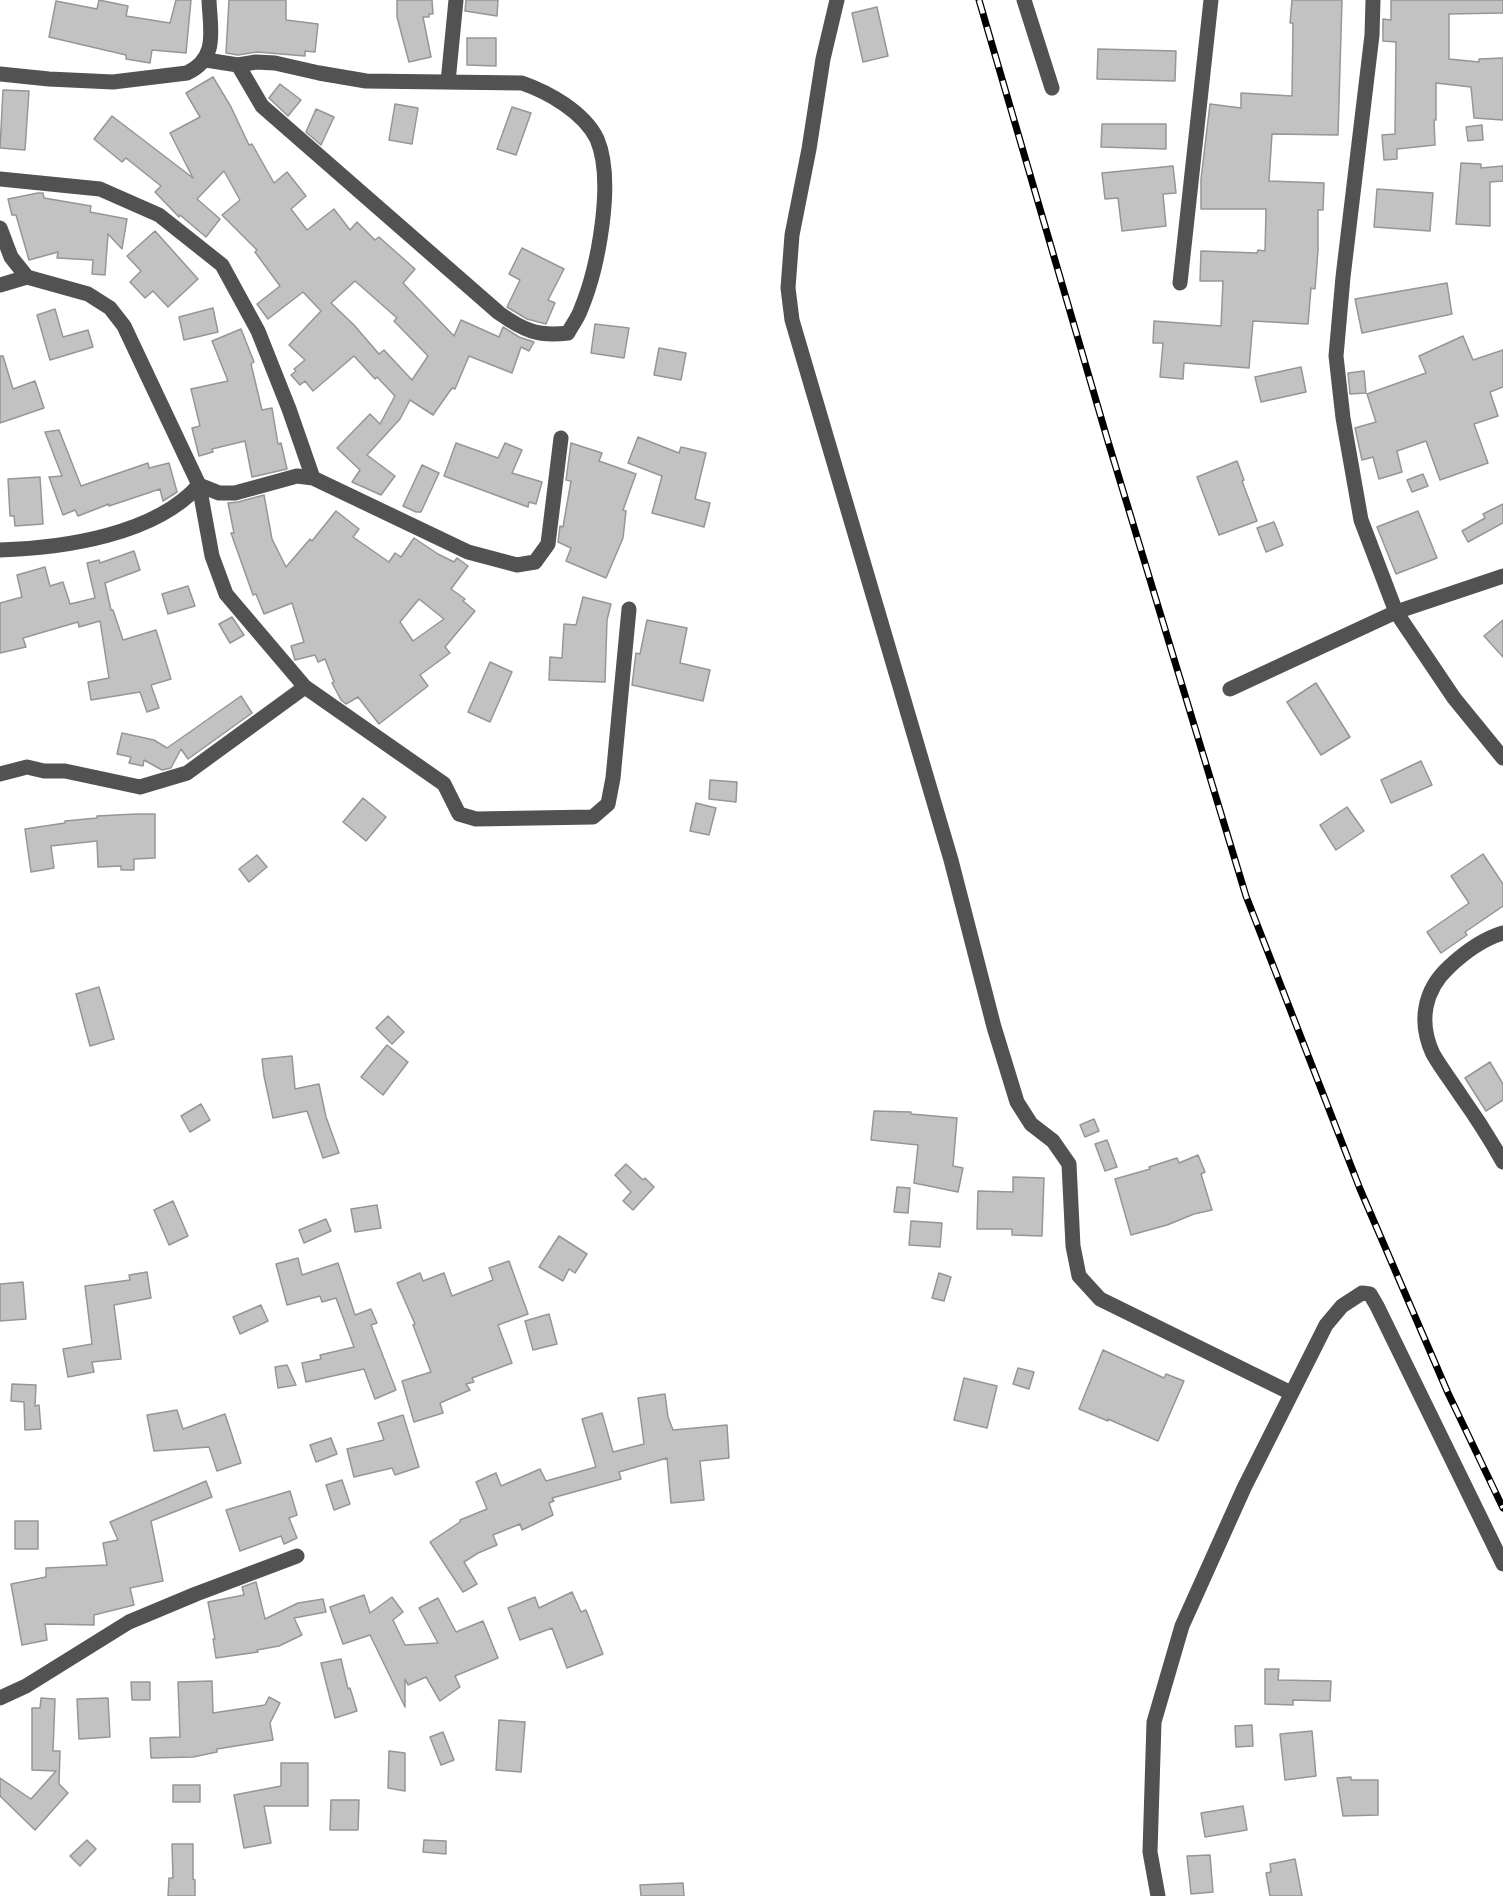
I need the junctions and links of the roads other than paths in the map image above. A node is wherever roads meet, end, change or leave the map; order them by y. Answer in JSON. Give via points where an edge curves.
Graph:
{"nodes":[{"id":1,"x":209,"y":0,"type":"edge"},
{"id":2,"x":456,"y":0,"type":"edge"},
{"id":3,"x":837,"y":0,"type":"edge"},
{"id":4,"x":1024,"y":0,"type":"edge"},
{"id":5,"x":1211,"y":0,"type":"edge"},
{"id":6,"x":1373,"y":0,"type":"edge"},
{"id":7,"x":206,"y":60,"type":"junction"},
{"id":8,"x":238,"y":65,"type":"junction"},
{"id":9,"x":1,"y":71,"type":"edge"},
{"id":10,"x":448,"y":82,"type":"junction"},
{"id":11,"x":1052,"y":88,"type":"dead end"},
{"id":12,"x":0,"y":179,"type":"edge"},
{"id":13,"x":0,"y":228,"type":"edge"},
{"id":14,"x":27,"y":277,"type":"junction"},
{"id":15,"x":1180,"y":283,"type":"dead end"},
{"id":16,"x":0,"y":285,"type":"edge"},
{"id":17,"x":561,"y":438,"type":"dead end"},
{"id":18,"x":313,"y":478,"type":"junction"},
{"id":19,"x":199,"y":486,"type":"junction"},
{"id":20,"x":0,"y":549,"type":"edge"},
{"id":21,"x":1503,"y":576,"type":"edge"},
{"id":22,"x":629,"y":609,"type":"dead end"},
{"id":23,"x":1396,"y":612,"type":"junction"},
{"id":24,"x":305,"y":687,"type":"junction"},
{"id":25,"x":1230,"y":689,"type":"dead end"},
{"id":26,"x":1503,"y":758,"type":"edge"},
{"id":27,"x":0,"y":774,"type":"edge"},
{"id":28,"x":1503,"y":933,"type":"edge"},
{"id":29,"x":1503,"y":1162,"type":"edge"},
{"id":30,"x":1292,"y":1393,"type":"junction"},
{"id":31,"x":297,"y":1556,"type":"dead end"},
{"id":32,"x":1503,"y":1564,"type":"edge"},
{"id":33,"x":0,"y":1698,"type":"edge"},
{"id":34,"x":1158,"y":1896,"type":"edge"}],
"edges":[{"from":1,"to":7,"type":"street","via":[[210,46]]},
{"from":2,"to":10,"type":"street"},
{"from":3,"to":30,"type":"street","via":[[792,234],[788,288],[792,320],[951,860],[1017,1102],[1031,1124],[1053,1141],[1069,1164],[1073,1246],[1079,1276],[1100,1299]]},
{"from":4,"to":11,"type":"street"},
{"from":5,"to":15,"type":"street"},
{"from":6,"to":23,"type":"street","via":[[1336,356],[1361,520]]},
{"from":7,"to":8,"type":"street"},
{"from":7,"to":9,"type":"street","via":[[187,73],[113,82],[49,79]]},
{"from":8,"to":10,"type":"street","via":[[275,63],[366,81]]},
{"from":8,"to":10,"type":"street","via":[[261,106],[499,313],[534,333],[568,333],[592,278],[599,245],[605,172],[596,138],[565,103],[542,90],[522,83]]},
{"from":12,"to":18,"type":"street","via":[[100,189],[159,215],[222,265],[258,331]]},
{"from":13,"to":14,"type":"street","via":[[11,257]]},
{"from":14,"to":16,"type":"street"},
{"from":14,"to":19,"type":"street","via":[[88,294],[110,308],[124,326]]},
{"from":17,"to":18,"type":"street","via":[[548,544],[535,562],[517,565],[468,552]]},
{"from":18,"to":19,"type":"street","via":[[297,476],[235,493],[219,493]]},
{"from":19,"to":20,"type":"street","via":[[185,501],[159,517],[97,538],[40,549]]},
{"from":19,"to":24,"type":"street","via":[[212,556],[226,594]]},
{"from":21,"to":23,"type":"street"},
{"from":22,"to":24,"type":"street","via":[[611,787],[608,804],[593,817],[476,819],[459,814],[444,784]]},
{"from":23,"to":25,"type":"street"},
{"from":23,"to":26,"type":"street","via":[[1454,698]]},
{"from":24,"to":27,"type":"street","via":[[187,773],[140,787],[27,767]]},
{"from":28,"to":29,"type":"street","via":[[1488,937],[1437,978],[1426,1001],[1425,1029],[1434,1054]]},
{"from":30,"to":32,"type":"street","via":[[1326,1325],[1342,1306],[1362,1293],[1370,1294]]},
{"from":30,"to":34,"type":"street","via":[[1182,1626],[1154,1722],[1150,1852]]},
{"from":31,"to":33,"type":"street","via":[[129,1622]]}]}
